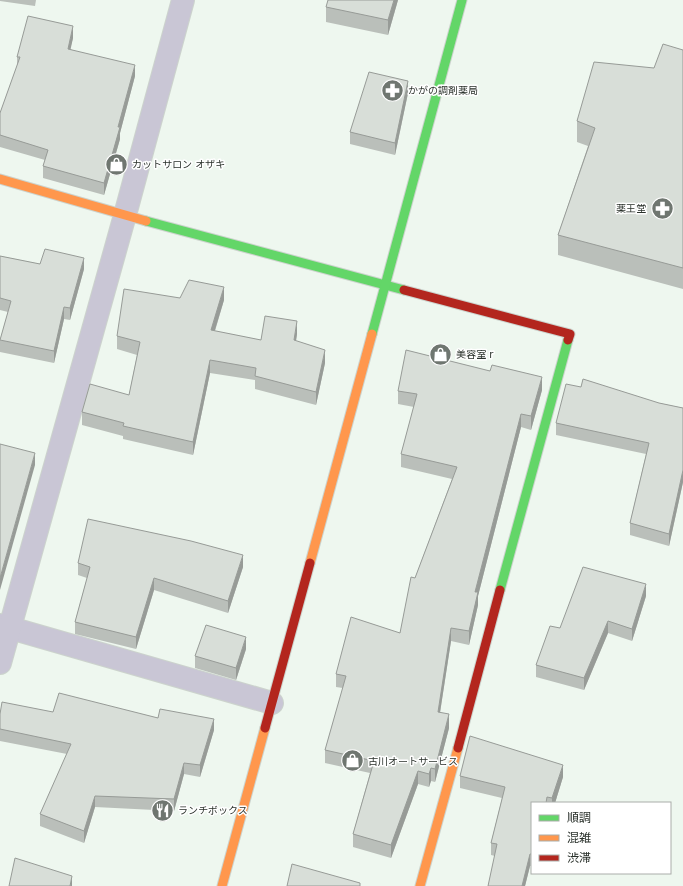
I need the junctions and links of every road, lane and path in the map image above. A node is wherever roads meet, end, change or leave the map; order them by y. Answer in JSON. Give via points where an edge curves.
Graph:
{"nodes":[{"id":1,"x":183,"y":0,"type":"edge"},
{"id":2,"x":462,"y":0,"type":"edge"},
{"id":3,"x":0,"y":179,"type":"edge"},
{"id":4,"x":125,"y":215,"type":"junction"},
{"id":5,"x":384,"y":283,"type":"junction"},
{"id":6,"x":5,"y":626,"type":"edge"},
{"id":7,"x":0,"y":663,"type":"edge"},
{"id":8,"x":272,"y":703,"type":"junction"},
{"id":9,"x":222,"y":886,"type":"edge"},
{"id":10,"x":420,"y":886,"type":"edge"}],
"edges":[{"from":1,"to":4,"type":"street"},
{"from":2,"to":5,"type":"street"},
{"from":3,"to":4,"type":"street"},
{"from":4,"to":5,"type":"street"},
{"from":4,"to":6,"type":"street"},
{"from":5,"to":8,"type":"street"},
{"from":5,"to":10,"type":"street","via":[[570,334]]},
{"from":6,"to":7,"type":"street"},
{"from":6,"to":8,"type":"street"},
{"from":8,"to":9,"type":"street"}]}
